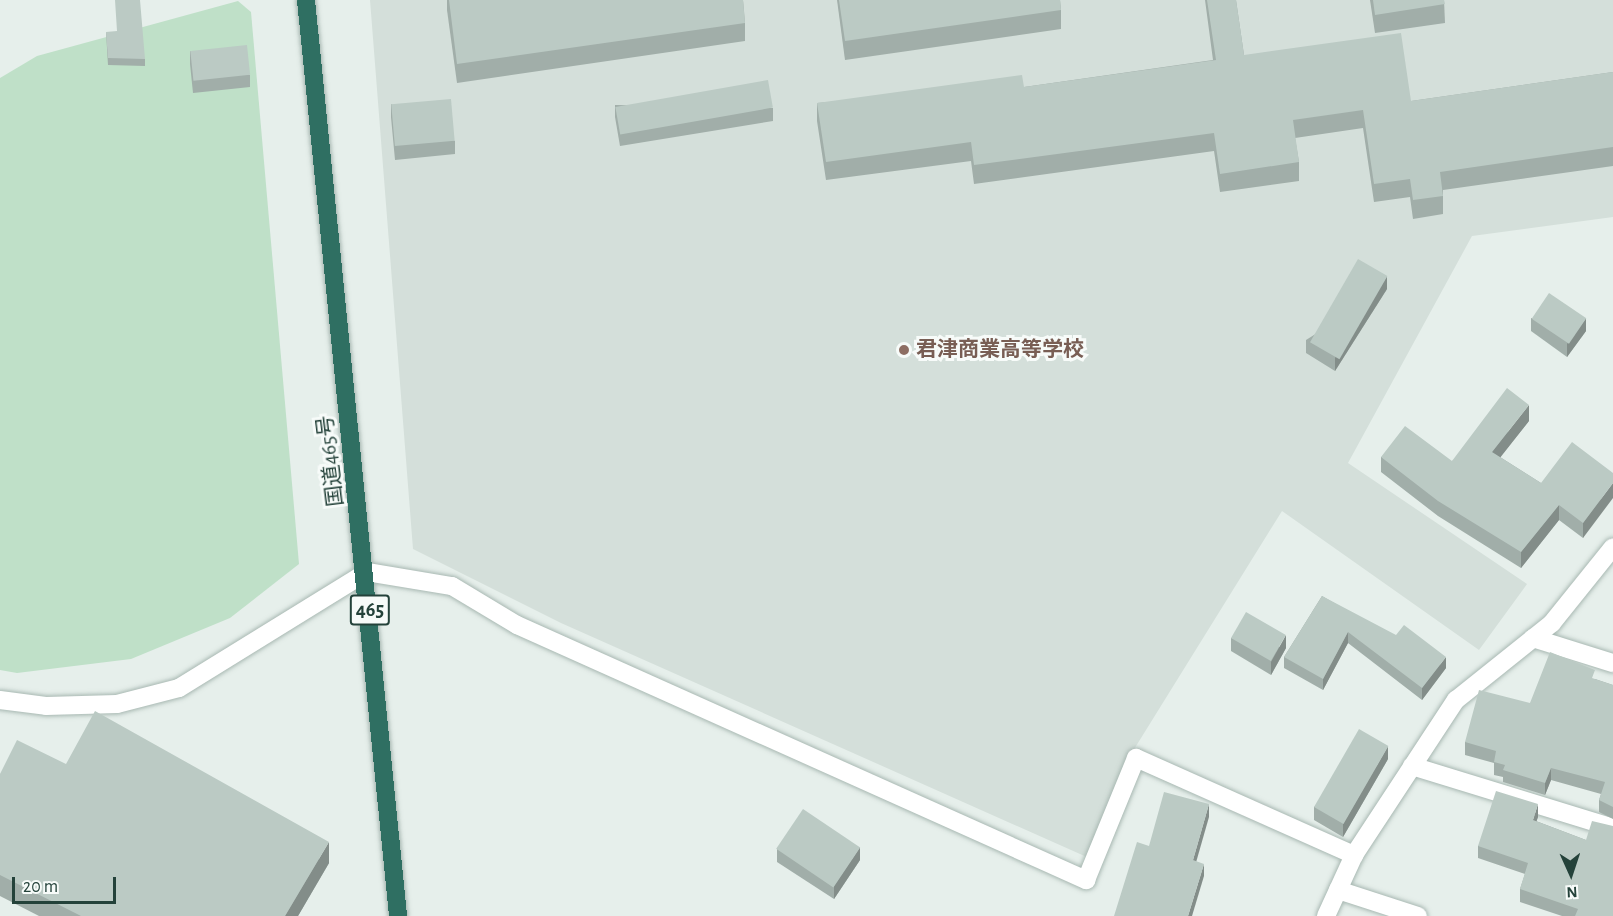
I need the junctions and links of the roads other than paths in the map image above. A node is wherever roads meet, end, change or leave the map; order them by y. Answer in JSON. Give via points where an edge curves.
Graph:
{"nodes":[{"id":1,"x":306,"y":0,"type":"edge"},
{"id":2,"x":1613,"y":547,"type":"edge"},
{"id":3,"x":367,"y":572,"type":"junction"},
{"id":4,"x":1533,"y":638,"type":"junction"},
{"id":5,"x":1613,"y":663,"type":"edge"},
{"id":6,"x":0,"y":700,"type":"edge"},
{"id":7,"x":1412,"y":766,"type":"junction"},
{"id":8,"x":1613,"y":828,"type":"edge"},
{"id":9,"x":1354,"y":855,"type":"junction"},
{"id":10,"x":1338,"y":890,"type":"junction"},
{"id":11,"x":398,"y":916,"type":"edge"},
{"id":12,"x":1326,"y":916,"type":"edge"},
{"id":13,"x":1418,"y":916,"type":"edge"}],
"edges":[{"from":1,"to":3,"type":"highway","name":"国道465号","number":"465"},
{"from":2,"to":4,"type":"street"},
{"from":3,"to":6,"type":"street","via":[[179,688],[117,704],[46,706]]},
{"from":3,"to":9,"type":"street","via":[[452,586],[517,625],[1086,880],[1136,758]]},
{"from":3,"to":11,"type":"highway","name":"国道465号","number":"465"},
{"from":4,"to":5,"type":"street"},
{"from":4,"to":7,"type":"street","via":[[1456,700]]},
{"from":7,"to":8,"type":"street"},
{"from":7,"to":9,"type":"street"},
{"from":9,"to":10,"type":"street"},
{"from":10,"to":12,"type":"street"},
{"from":10,"to":13,"type":"street"}]}
